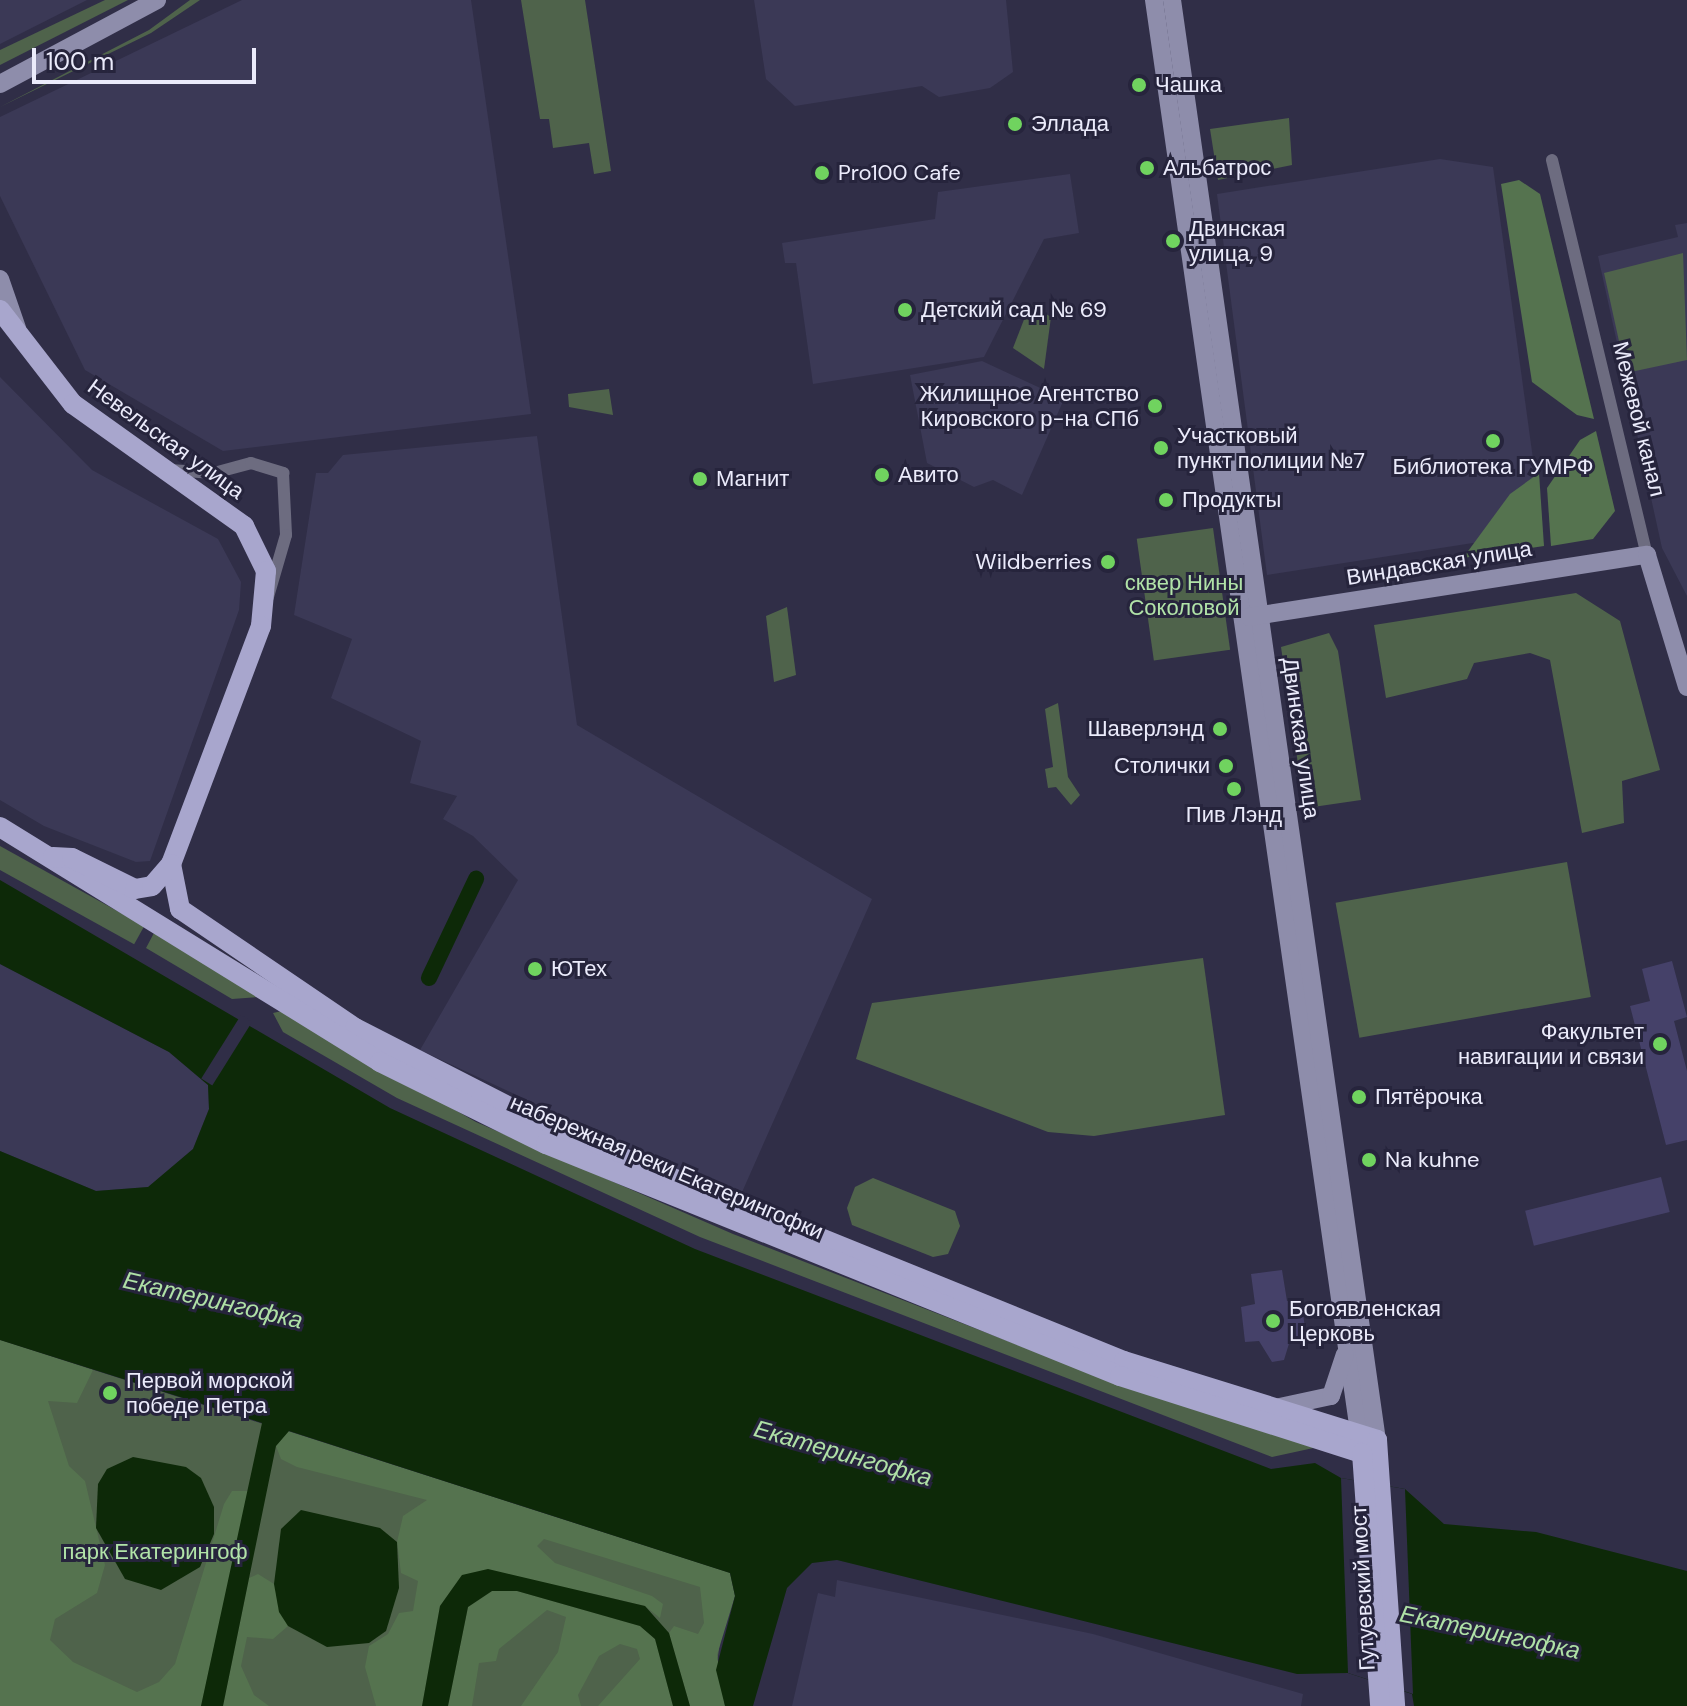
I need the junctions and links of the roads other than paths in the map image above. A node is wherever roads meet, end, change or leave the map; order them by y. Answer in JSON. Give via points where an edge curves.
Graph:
{"nodes":[{"id":1,"x":157,"y":0,"type":"edge"},
{"id":2,"x":1154,"y":0,"type":"edge"},
{"id":3,"x":1172,"y":0,"type":"edge"},
{"id":4,"x":0,"y":84,"type":"edge"},
{"id":5,"x":1552,"y":160,"type":"dead end"},
{"id":6,"x":0,"y":279,"type":"edge"},
{"id":7,"x":0,"y":310,"type":"edge"},
{"id":8,"x":18,"y":331,"type":"junction"},
{"id":9,"x":167,"y":469,"type":"junction"},
{"id":10,"x":1647,"y":555,"type":"junction"},
{"id":11,"x":268,"y":597,"type":"junction"},
{"id":12,"x":1259,"y":615,"type":"junction"},
{"id":13,"x":1239,"y":618,"type":"junction"},
{"id":14,"x":1687,"y":687,"type":"edge"},
{"id":15,"x":0,"y":827,"type":"edge"},
{"id":16,"x":53,"y":857,"type":"junction"},
{"id":17,"x":171,"y":864,"type":"junction"},
{"id":18,"x":1347,"y":1339,"type":"junction"},
{"id":19,"x":1275,"y":1408,"type":"junction"},
{"id":20,"x":1366,"y":1442,"type":"junction"},
{"id":21,"x":1373,"y":1481,"type":"joint"},
{"id":22,"x":1386,"y":1697,"type":"edge"}],
"edges":[{"from":1,"to":4,"type":"street"},
{"from":2,"to":13,"type":"street","name":"Двинская улица"},
{"from":3,"to":12,"type":"street","name":"Двинская улица"},
{"from":5,"to":10,"type":"street","name":"Межевой канал"},
{"from":6,"to":8,"type":"street","name":"Невельская улица"},
{"from":7,"to":8,"type":"main road"},
{"from":8,"to":9,"type":"main road","name":"Невельская улица","via":[[73,404]]},
{"from":9,"to":11,"type":"main road","name":"Невельская улица","via":[[244,526],[266,571]]},
{"from":9,"to":11,"type":"street","via":[[214,473],[251,463],[283,473],[286,535]]},
{"from":10,"to":12,"type":"street","name":"Виндавская улица"},
{"from":10,"to":14,"type":"street","name":"Межевой канал"},
{"from":11,"to":17,"type":"main road"},
{"from":12,"to":13,"type":"street","name":"Виндавская улица"},
{"from":12,"to":20,"type":"street","name":"Двинская улица"},
{"from":13,"to":18,"type":"street","name":"Двинская улица"},
{"from":15,"to":16,"type":"main road","name":"набережная реки Екатерингофки"},
{"from":16,"to":17,"type":"main road","via":[[72,858],[135,889],[152,886]]},
{"from":16,"to":20,"type":"main road","name":"набережная реки Екатерингофки","via":[[359,1050],[546,1144],[1105,1370]]},
{"from":17,"to":19,"type":"main road","name":"набережная реки Екатерингофки","via":[[175,901],[188,915],[388,1048],[552,1129],[1109,1355]]},
{"from":18,"to":19,"type":"street","via":[[1331,1396]]},
{"from":18,"to":20,"type":"street","name":"Двинская улица"},
{"from":19,"to":20,"type":"main road","name":"набережная реки Екатерингофки"},
{"from":20,"to":21,"type":"main road","name":"Двинская улица"},
{"from":21,"to":22,"type":"main road","name":"Гутуевский мост"}]}
